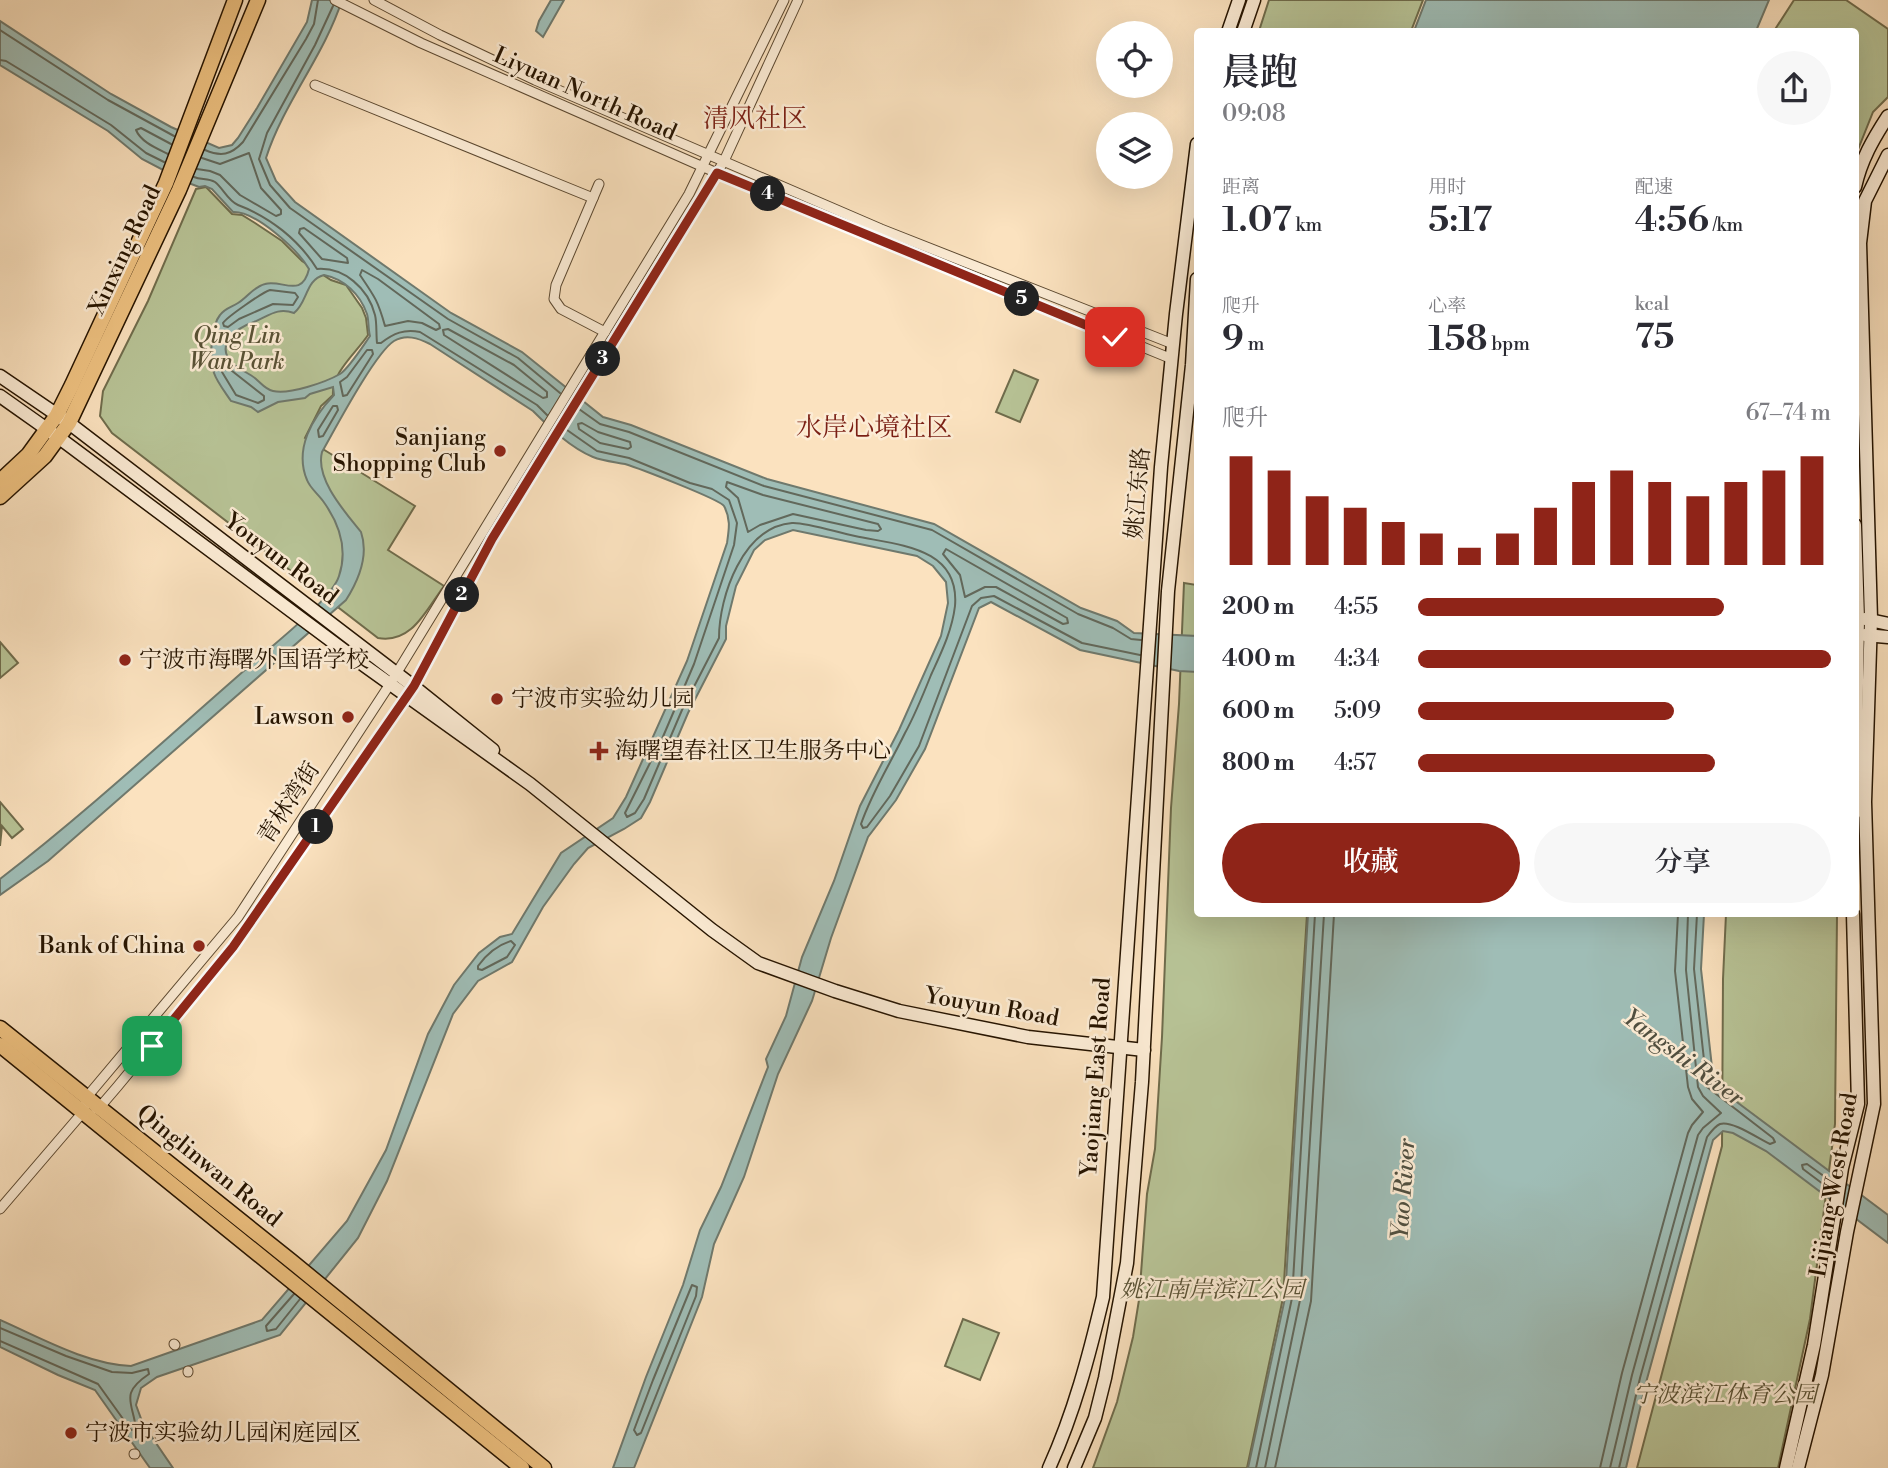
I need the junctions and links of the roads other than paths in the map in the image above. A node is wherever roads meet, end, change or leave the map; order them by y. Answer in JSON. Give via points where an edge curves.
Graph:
{"nodes":[{"id":1,"x":235,"y":0,"type":"edge"},
{"id":2,"x":258,"y":0,"type":"edge"},
{"id":3,"x":335,"y":0,"type":"edge"},
{"id":4,"x":374,"y":0,"type":"edge"},
{"id":5,"x":784,"y":0,"type":"edge"},
{"id":6,"x":798,"y":0,"type":"edge"},
{"id":7,"x":1239,"y":0,"type":"edge"},
{"id":8,"x":1254,"y":0,"type":"edge"},
{"id":9,"x":1229,"y":28,"type":"edge"},
{"id":10,"x":1244,"y":28,"type":"edge"},
{"id":11,"x":314,"y":85,"type":"dead end"},
{"id":12,"x":1888,"y":116,"type":"edge"},
{"id":13,"x":192,"y":139,"type":"junction"},
{"id":14,"x":709,"y":155,"type":"junction"},
{"id":15,"x":1887,"y":158,"type":"edge"},
{"id":16,"x":724,"y":161,"type":"junction"},
{"id":17,"x":703,"y":167,"type":"junction"},
{"id":18,"x":1859,"y":168,"type":"edge"},
{"id":19,"x":1194,"y":169,"type":"edge"},
{"id":20,"x":717,"y":173,"type":"junction"},
{"id":21,"x":599,"y":184,"type":"dead end"},
{"id":22,"x":593,"y":198,"type":"junction"},
{"id":23,"x":1194,"y":331,"type":"edge"},
{"id":24,"x":605,"y":332,"type":"junction"},
{"id":25,"x":1173,"y":344,"type":"junction"},
{"id":26,"x":1172,"y":359,"type":"junction"},
{"id":27,"x":0,"y":376,"type":"edge"},
{"id":28,"x":0,"y":396,"type":"edge"},
{"id":29,"x":63,"y":419,"type":"junction"},
{"id":30,"x":53,"y":433,"type":"junction"},
{"id":31,"x":0,"y":481,"type":"edge"},
{"id":32,"x":0,"y":497,"type":"edge"},
{"id":33,"x":1859,"y":567,"type":"edge"},
{"id":34,"x":1864,"y":619,"type":"junction"},
{"id":35,"x":1888,"y":624,"type":"edge"},
{"id":36,"x":1864,"y":635,"type":"junction"},
{"id":37,"x":1888,"y":637,"type":"edge"},
{"id":38,"x":393,"y":678,"type":"junction"},
{"id":39,"x":1145,"y":680,"type":"joint"},
{"id":40,"x":1163,"y":681,"type":"joint"},
{"id":41,"x":410,"y":691,"type":"junction"},
{"id":42,"x":1859,"y":734,"type":"edge"},
{"id":43,"x":1853,"y":917,"type":"edge"},
{"id":44,"x":0,"y":1028,"type":"edge"},
{"id":45,"x":0,"y":1045,"type":"edge"},
{"id":46,"x":1119,"y":1048,"type":"junction"},
{"id":47,"x":1144,"y":1051,"type":"junction"},
{"id":48,"x":1873,"y":1082,"type":"junction"},
{"id":49,"x":1858,"y":1084,"type":"junction"},
{"id":50,"x":1888,"y":1086,"type":"edge"},
{"id":51,"x":1858,"y":1104,"type":"junction"},
{"id":52,"x":1874,"y":1104,"type":"junction"},
{"id":53,"x":85,"y":1105,"type":"junction"},
{"id":54,"x":99,"y":1108,"type":"junction"},
{"id":55,"x":1888,"y":1109,"type":"edge"},
{"id":56,"x":0,"y":1209,"type":"edge"},
{"id":57,"x":522,"y":1468,"type":"edge"},
{"id":58,"x":544,"y":1468,"type":"edge"},
{"id":59,"x":1049,"y":1468,"type":"edge"},
{"id":60,"x":1074,"y":1468,"type":"edge"},
{"id":61,"x":1786,"y":1468,"type":"edge"},
{"id":62,"x":1798,"y":1468,"type":"edge"}],
"edges":[{"from":1,"to":13,"type":"main road","name":"Xinxing Road"},
{"from":2,"to":13,"type":"main road","name":"Xinxing Road"},
{"from":3,"to":17,"type":"street","name":"Liyuan North Road","via":[[421,43]]},
{"from":4,"to":14,"type":"street","name":"Liyuan North Road","via":[[535,80]]},
{"from":5,"to":14,"type":"street","name":"青林湾街"},
{"from":6,"to":16,"type":"street","name":"青林湾街"},
{"from":7,"to":9,"type":"main road"},
{"from":8,"to":10,"type":"main road"},
{"from":11,"to":22,"type":"street"},
{"from":12,"to":18,"type":"main road"},
{"from":13,"to":29,"type":"main road","name":"Xinxing Road"},
{"from":14,"to":16,"type":"street","name":"Liyuan North Road"},
{"from":14,"to":17,"type":"street","name":"青林湾街"},
{"from":15,"to":34,"type":"main road","name":"Lijiang West Road","via":[[1866,201],[1860,243]]},
{"from":16,"to":20,"type":"street","name":"青林湾街"},
{"from":16,"to":25,"type":"street","name":"Liyuan North Road","via":[[881,229]]},
{"from":17,"to":20,"type":"street","name":"Liyuan North Road"},
{"from":17,"to":24,"type":"street","name":"青林湾街"},
{"from":19,"to":25,"type":"main road"},
{"from":20,"to":26,"type":"street","name":"Liyuan North Road"},
{"from":20,"to":41,"type":"street","name":"青林湾街","via":[[492,539]]},
{"from":21,"to":22,"type":"street"},
{"from":22,"to":24,"type":"street","via":[[554,299],[561,309]]},
{"from":23,"to":40,"type":"main road","name":"姚江东路"},
{"from":24,"to":38,"type":"street","name":"青林湾街"},
{"from":25,"to":26,"type":"main road"},
{"from":26,"to":39,"type":"main road","name":"姚江东路"},
{"from":27,"to":29,"type":"main road","name":"Youyun Road"},
{"from":28,"to":30,"type":"main road","name":"Youyun Road"},
{"from":29,"to":30,"type":"main road","name":"Xinxing Road"},
{"from":29,"to":38,"type":"main road","name":"Youyun Road","via":[[334,626]]},
{"from":30,"to":31,"type":"main road","name":"Xinxing Road"},
{"from":30,"to":32,"type":"main road","name":"Xinxing Road","via":[[45,456]]},
{"from":30,"to":38,"type":"main road","name":"Youyun Road","via":[[324,636]]},
{"from":33,"to":34,"type":"main road","name":"Lijiang West Road"},
{"from":34,"to":35,"type":"main road"},
{"from":34,"to":36,"type":"main road","name":"Lijiang West Road"},
{"from":36,"to":37,"type":"main road"},
{"from":36,"to":42,"type":"main road","name":"Lijiang West Road"},
{"from":36,"to":48,"type":"main road","name":"Lijiang West Road"},
{"from":38,"to":41,"type":"main road","name":"Youyun Road"},
{"from":38,"to":53,"type":"street","name":"青林湾街","via":[[238,917]]},
{"from":39,"to":46,"type":"main road","name":"Yaojiang East Road"},
{"from":40,"to":47,"type":"main road","name":"Yaojiang East Road"},
{"from":41,"to":46,"type":"main road","name":"Youyun Road","via":[[478,735],[530,785],[758,963],[899,1011],[1028,1037]]},
{"from":41,"to":54,"type":"street","name":"青林湾街","via":[[233,947]]},
{"from":43,"to":49,"type":"main road","name":"Lijiang West Road"},
{"from":44,"to":53,"type":"main road","name":"Qinglinwan Road"},
{"from":45,"to":53,"type":"main road","name":"Qinglinwan Road"},
{"from":46,"to":47,"type":"main road","name":"Youyun Road"},
{"from":46,"to":59,"type":"main road","name":"Yaojiang East Road","via":[[1102,1297],[1085,1374]]},
{"from":47,"to":60,"type":"main road","name":"Yaojiang East Road","via":[[1127,1263],[1095,1418]]},
{"from":48,"to":49,"type":"main road"},
{"from":48,"to":50,"type":"main road"},
{"from":48,"to":52,"type":"main road","name":"Lijiang West Road"},
{"from":49,"to":51,"type":"main road","name":"Lijiang West Road"},
{"from":51,"to":52,"type":"main road"},
{"from":51,"to":61,"type":"main road","name":"Lijiang West Road","via":[[1842,1168],[1814,1345]]},
{"from":52,"to":55,"type":"main road"},
{"from":52,"to":62,"type":"main road","name":"Lijiang West Road","via":[[1822,1375]]},
{"from":53,"to":54,"type":"main road","name":"Qinglinwan Road"},
{"from":53,"to":56,"type":"street","name":"青林湾街"},
{"from":53,"to":57,"type":"main road","name":"Qinglinwan Road","via":[[281,1273]]},
{"from":54,"to":58,"type":"main road","name":"Qinglinwan Road"}]}
